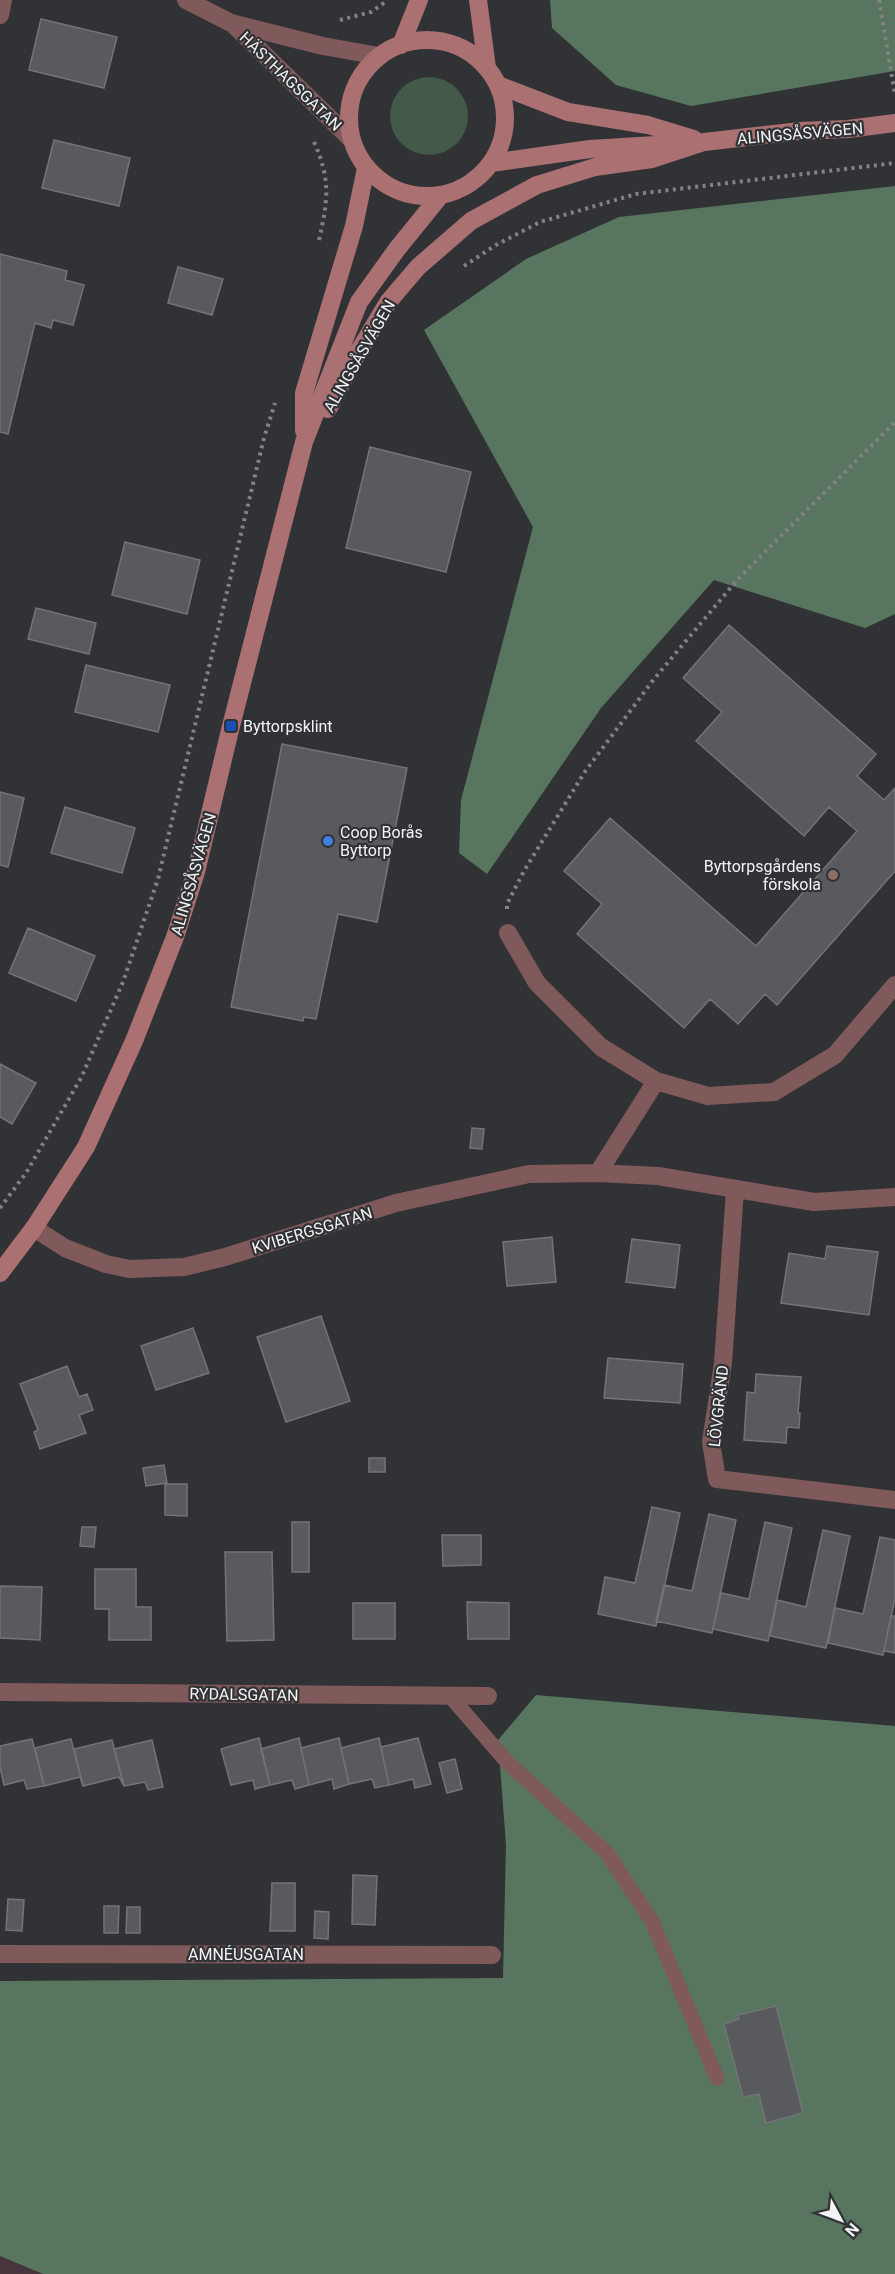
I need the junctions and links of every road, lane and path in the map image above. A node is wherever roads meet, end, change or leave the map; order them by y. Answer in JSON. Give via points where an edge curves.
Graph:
{"nodes":[{"id":1,"x":3,"y":0,"type":"edge"},
{"id":2,"x":186,"y":0,"type":"edge"},
{"id":3,"x":388,"y":0,"type":"edge"},
{"id":4,"x":419,"y":0,"type":"edge"},
{"id":5,"x":478,"y":0,"type":"edge"},
{"id":6,"x":879,"y":0,"type":"edge"},
{"id":7,"x":0,"y":15,"type":"edge"},
{"id":8,"x":231,"y":23,"type":"junction"},
{"id":9,"x":401,"y":45,"type":"junction"},
{"id":10,"x":323,"y":46,"type":"junction"},
{"id":11,"x":379,"y":56,"type":"junction"},
{"id":12,"x":487,"y":68,"type":"junction"},
{"id":13,"x":498,"y":85,"type":"junction"},
{"id":14,"x":895,"y":95,"type":"edge"},
{"id":15,"x":895,"y":123,"type":"edge"},
{"id":16,"x":312,"y":138,"type":"dead end"},
{"id":17,"x":351,"y":139,"type":"junction"},
{"id":18,"x":705,"y":142,"type":"junction"},
{"id":19,"x":491,"y":163,"type":"junction"},
{"id":20,"x":895,"y":163,"type":"edge"},
{"id":21,"x":366,"y":168,"type":"junction"},
{"id":22,"x":440,"y":196,"type":"junction"},
{"id":23,"x":324,"y":218,"type":"junction"},
{"id":24,"x":354,"y":226,"type":"junction"},
{"id":25,"x":317,"y":249,"type":"dead end"},
{"id":26,"x":455,"y":272,"type":"dead end"},
{"id":27,"x":279,"y":393,"type":"dead end"},
{"id":28,"x":895,"y":422,"type":"edge"},
{"id":29,"x":304,"y":442,"type":"junction"},
{"id":30,"x":198,"y":711,"type":"junction"},
{"id":31,"x":205,"y":712,"type":"dead end"},
{"id":32,"x":508,"y":933,"type":"joint"},
{"id":33,"x":895,"y":985,"type":"edge"},
{"id":34,"x":656,"y":1081,"type":"junction"},
{"id":35,"x":598,"y":1173,"type":"junction"},
{"id":36,"x":735,"y":1190,"type":"junction"},
{"id":37,"x":895,"y":1197,"type":"edge"},
{"id":38,"x":0,"y":1208,"type":"edge"},
{"id":39,"x":34,"y":1228,"type":"junction"},
{"id":40,"x":0,"y":1273,"type":"edge"},
{"id":41,"x":895,"y":1500,"type":"edge"},
{"id":42,"x":0,"y":1692,"type":"edge"},
{"id":43,"x":450,"y":1696,"type":"junction"},
{"id":44,"x":488,"y":1696,"type":"dead end"},
{"id":45,"x":0,"y":1954,"type":"edge"},
{"id":46,"x":492,"y":1955,"type":"dead end"},
{"id":47,"x":717,"y":2078,"type":"dead end"}],
"edges":[{"from":1,"to":7,"type":"street"},
{"from":2,"to":8,"type":"street","name":"HÄSTHAGSGATAN"},
{"from":3,"to":10,"type":"path","via":[[372,12],[328,21]]},
{"from":4,"to":9,"type":"main road"},
{"from":5,"to":12,"type":"main road"},
{"from":6,"to":14,"type":"path"},
{"from":8,"to":10,"type":"street","name":"HÄSTHAGSGATAN"},
{"from":8,"to":17,"type":"street","name":"HÄSTHAGSGATAN"},
{"from":9,"to":11,"type":"main road"},
{"from":9,"to":12,"type":"main road","via":[[416,41],[447,43],[462,48]]},
{"from":10,"to":11,"type":"street","name":"HÄSTHAGSGATAN"},
{"from":11,"to":17,"type":"main road","via":[[368,66],[353,93]]},
{"from":12,"to":13,"type":"main road"},
{"from":13,"to":18,"type":"main road","name":"ALINGSÅSVÄGEN","via":[[568,112],[648,125]]},
{"from":13,"to":19,"type":"main road","via":[[505,125],[501,145]]},
{"from":15,"to":18,"type":"main road","name":"ALINGSÅSVÄGEN"},
{"from":16,"to":23,"type":"path","via":[[328,184]]},
{"from":17,"to":21,"type":"main road"},
{"from":18,"to":19,"type":"main road","name":"ALINGSÅSVÄGEN","via":[[590,149]]},
{"from":18,"to":29,"type":"main road","name":"ALINGSÅSVÄGEN","via":[[652,159],[595,167],[537,185],[471,221],[418,267],[389,301],[324,417]]},
{"from":19,"to":22,"type":"main road","via":[[478,178]]},
{"from":20,"to":26,"type":"path","via":[[636,194],[540,222]]},
{"from":21,"to":22,"type":"main road","via":[[399,192]]},
{"from":21,"to":24,"type":"main road","name":"ALINGSÅSVÄGEN"},
{"from":22,"to":29,"type":"main road","name":"ALINGSÅSVÄGEN","via":[[359,302]]},
{"from":23,"to":24,"type":"path"},
{"from":23,"to":25,"type":"path"},
{"from":24,"to":29,"type":"main road","name":"ALINGSÅSVÄGEN","via":[[304,393]]},
{"from":27,"to":30,"type":"path","via":[[264,438]]},
{"from":28,"to":32,"type":"path","via":[[738,579],[654,679],[584,773],[524,871],[507,904]]},
{"from":29,"to":39,"type":"main road","name":"ALINGSÅSVÄGEN","via":[[196,872],[175,937],[86,1147]]},
{"from":30,"to":31,"type":"path"},
{"from":30,"to":38,"type":"path","via":[[158,879],[123,982],[81,1078],[26,1173]]},
{"from":32,"to":34,"type":"street","via":[[537,983],[601,1047]]},
{"from":33,"to":34,"type":"street","via":[[835,1054],[774,1092],[708,1096]]},
{"from":34,"to":35,"type":"street"},
{"from":35,"to":36,"type":"street","name":"KVIBERGSGATAN","via":[[658,1176]]},
{"from":35,"to":39,"type":"street","name":"KVIBERGSGATAN","via":[[529,1174],[407,1201],[184,1267],[129,1269],[106,1264],[65,1248]]},
{"from":36,"to":37,"type":"street","name":"KVIBERGSGATAN","via":[[814,1202]]},
{"from":36,"to":41,"type":"street","name":"LÖVGRÄND","via":[[723,1363],[711,1442],[717,1479]]},
{"from":39,"to":40,"type":"main road","name":"ALINGSÅSVÄGEN"},
{"from":42,"to":43,"type":"street","name":"RYDALSGATAN"},
{"from":43,"to":44,"type":"street","name":"RYDALSGATAN"},
{"from":43,"to":47,"type":"lane","via":[[508,1763],[607,1853],[651,1921]]},
{"from":45,"to":46,"type":"street","name":"AMNÉUSGATAN"}]}
